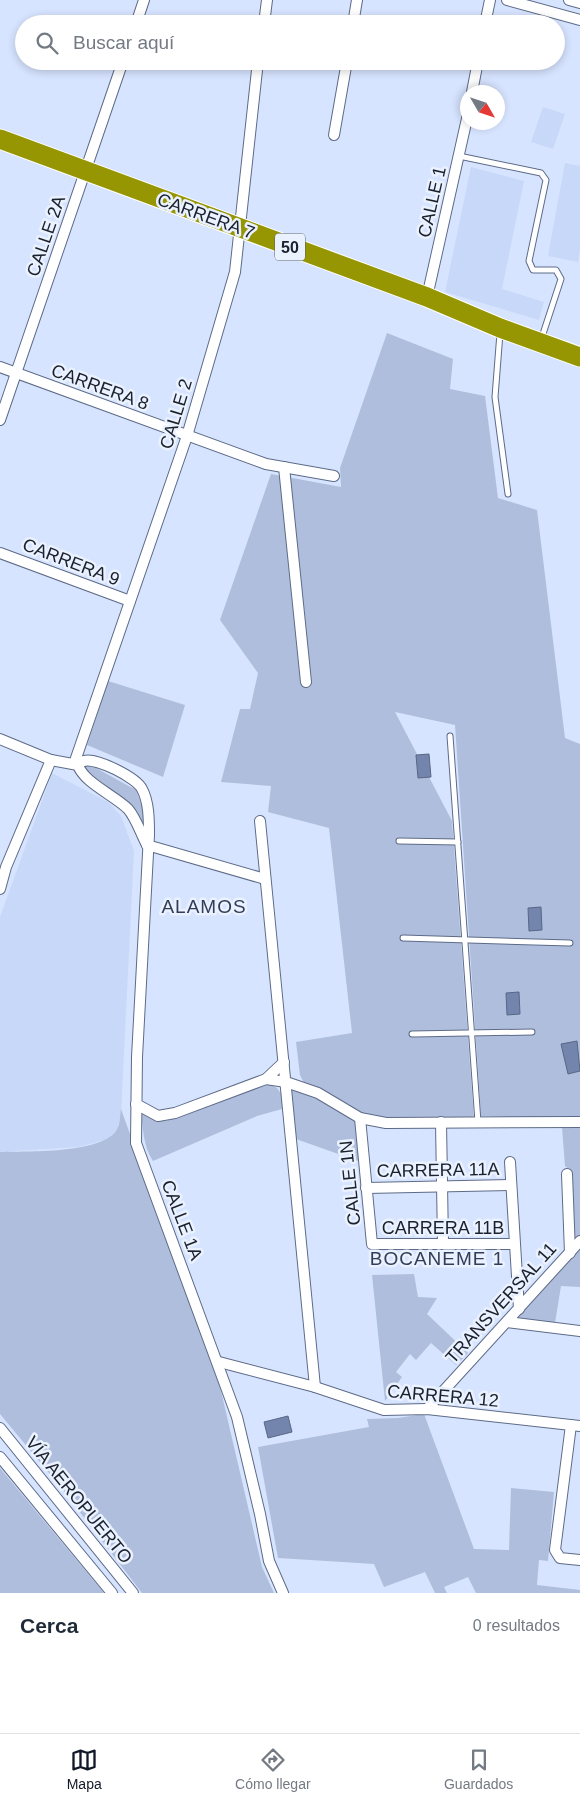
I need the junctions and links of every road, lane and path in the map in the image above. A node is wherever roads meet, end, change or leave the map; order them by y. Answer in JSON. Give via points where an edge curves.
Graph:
{"nodes":[{"id":1,"x":144,"y":0,"type":"edge"},
{"id":2,"x":267,"y":0,"type":"edge"},
{"id":3,"x":357,"y":0,"type":"edge"},
{"id":4,"x":490,"y":0,"type":"edge"},
{"id":5,"x":507,"y":0,"type":"edge"},
{"id":6,"x":570,"y":0,"type":"edge"},
{"id":7,"x":580,"y":3,"type":"edge"},
{"id":8,"x":139,"y":15,"type":"edge"},
{"id":9,"x":265,"y":15,"type":"edge"},
{"id":10,"x":354,"y":15,"type":"edge"},
{"id":11,"x":487,"y":15,"type":"edge"},
{"id":12,"x":562,"y":15,"type":"edge"},
{"id":13,"x":565,"y":16,"type":"edge"},
{"id":14,"x":580,"y":20,"type":"edge"},
{"id":15,"x":120,"y":70,"type":"edge"},
{"id":16,"x":257,"y":70,"type":"edge"},
{"id":17,"x":345,"y":70,"type":"edge"},
{"id":18,"x":476,"y":70,"type":"edge"},
{"id":19,"x":473,"y":85,"type":"edge"},
{"id":20,"x":465,"y":130,"type":"edge"},
{"id":21,"x":334,"y":135,"type":"dead end"},
{"id":22,"x":0,"y":139,"type":"edge"},
{"id":23,"x":459,"y":156,"type":"junction"},
{"id":24,"x":85,"y":171,"type":"junction"},
{"id":25,"x":241,"y":230,"type":"junction"},
{"id":26,"x":427,"y":297,"type":"junction"},
{"id":27,"x":500,"y":328,"type":"junction"},
{"id":28,"x":540,"y":343,"type":"junction"},
{"id":29,"x":580,"y":357,"type":"edge"},
{"id":30,"x":0,"y":367,"type":"edge"},
{"id":31,"x":16,"y":374,"type":"junction"},
{"id":32,"x":0,"y":420,"type":"edge"},
{"id":33,"x":187,"y":436,"type":"junction"},
{"id":34,"x":284,"y":467,"type":"junction"},
{"id":35,"x":334,"y":476,"type":"dead end"},
{"id":36,"x":508,"y":494,"type":"dead end"},
{"id":37,"x":0,"y":553,"type":"edge"},
{"id":38,"x":130,"y":602,"type":"junction"},
{"id":39,"x":306,"y":682,"type":"dead end"},
{"id":40,"x":450,"y":736,"type":"dead end"},
{"id":41,"x":0,"y":739,"type":"edge"},
{"id":42,"x":51,"y":760,"type":"junction"},
{"id":43,"x":76,"y":764,"type":"junction"},
{"id":44,"x":260,"y":821,"type":"dead end"},
{"id":45,"x":399,"y":841,"type":"dead end"},
{"id":46,"x":458,"y":842,"type":"junction"},
{"id":47,"x":147,"y":845,"type":"junction"},
{"id":48,"x":265,"y":879,"type":"junction"},
{"id":49,"x":0,"y":889,"type":"edge"},
{"id":50,"x":403,"y":938,"type":"dead end"},
{"id":51,"x":465,"y":940,"type":"junction"},
{"id":52,"x":570,"y":943,"type":"dead end"},
{"id":53,"x":532,"y":1032,"type":"dead end"},
{"id":54,"x":471,"y":1033,"type":"junction"},
{"id":55,"x":412,"y":1034,"type":"dead end"},
{"id":56,"x":284,"y":1062,"type":"junction"},
{"id":57,"x":266,"y":1078,"type":"junction"},
{"id":58,"x":286,"y":1082,"type":"junction"},
{"id":59,"x":136,"y":1104,"type":"junction"},
{"id":60,"x":360,"y":1118,"type":"junction"},
{"id":61,"x":442,"y":1122,"type":"junction"},
{"id":62,"x":580,"y":1122,"type":"edge"},
{"id":63,"x":478,"y":1123,"type":"junction"},
{"id":64,"x":510,"y":1162,"type":"dead end"},
{"id":65,"x":567,"y":1174,"type":"dead end"},
{"id":66,"x":511,"y":1185,"type":"junction"},
{"id":67,"x":443,"y":1186,"type":"junction"},
{"id":68,"x":366,"y":1188,"type":"junction"},
{"id":69,"x":580,"y":1242,"type":"edge"},
{"id":70,"x":372,"y":1244,"type":"joint"},
{"id":71,"x":443,"y":1244,"type":"junction"},
{"id":72,"x":514,"y":1244,"type":"junction"},
{"id":73,"x":570,"y":1252,"type":"junction"},
{"id":74,"x":518,"y":1309,"type":"junction"},
{"id":75,"x":507,"y":1322,"type":"junction"},
{"id":76,"x":580,"y":1331,"type":"edge"},
{"id":77,"x":219,"y":1362,"type":"junction"},
{"id":78,"x":315,"y":1387,"type":"junction"},
{"id":79,"x":426,"y":1408,"type":"junction"},
{"id":80,"x":575,"y":1426,"type":"edge"},
{"id":81,"x":0,"y":1428,"type":"edge"},
{"id":82,"x":0,"y":1457,"type":"edge"},
{"id":83,"x":580,"y":1560,"type":"edge"},
{"id":84,"x":112,"y":1593,"type":"edge"},
{"id":85,"x":133,"y":1593,"type":"edge"},
{"id":86,"x":283,"y":1593,"type":"edge"}],
"edges":[{"from":1,"to":8,"type":"street"},
{"from":2,"to":9,"type":"street"},
{"from":3,"to":10,"type":"street"},
{"from":4,"to":11,"type":"street"},
{"from":5,"to":12,"type":"street"},
{"from":6,"to":7,"type":"street"},
{"from":13,"to":14,"type":"street"},
{"from":15,"to":24,"type":"street","name":"CALLE 2A"},
{"from":16,"to":25,"type":"street","name":"CALLE 2"},
{"from":17,"to":21,"type":"street"},
{"from":18,"to":19,"type":"street"},
{"from":20,"to":23,"type":"street","name":"CALLE 1"},
{"from":22,"to":24,"type":"highway","name":"CARRERA 7","number":"50"},
{"from":23,"to":26,"type":"street","name":"CALLE 1"},
{"from":23,"to":28,"type":"lane","via":[[541,173],[546,180],[529,261],[533,270],[556,270],[561,279]]},
{"from":24,"to":25,"type":"highway","name":"CARRERA 7","number":"50"},
{"from":24,"to":31,"type":"street","name":"CALLE 2A"},
{"from":25,"to":26,"type":"highway","name":"CARRERA 7","number":"50"},
{"from":25,"to":33,"type":"street","name":"CALLE 2","via":[[235,272]]},
{"from":26,"to":27,"type":"highway","name":"CARRERA 7","number":"50"},
{"from":27,"to":28,"type":"highway","name":"CARRERA 7","number":"50"},
{"from":27,"to":36,"type":"lane","via":[[495,397]]},
{"from":28,"to":29,"type":"highway","name":"CARRERA 7","number":"50"},
{"from":30,"to":31,"type":"street","name":"CARRERA 8"},
{"from":31,"to":32,"type":"street","name":"CALLE 2A"},
{"from":31,"to":33,"type":"street","name":"CARRERA 8"},
{"from":33,"to":34,"type":"street","name":"CARRERA 8","via":[[266,464]]},
{"from":33,"to":38,"type":"street","name":"CALLE 2"},
{"from":34,"to":35,"type":"street","name":"CARRERA 8"},
{"from":34,"to":39,"type":"street"},
{"from":37,"to":38,"type":"street","name":"CARRERA 9"},
{"from":38,"to":43,"type":"street","name":"CALLE 2"},
{"from":40,"to":46,"type":"lane"},
{"from":41,"to":42,"type":"street","name":"CALLE 1A"},
{"from":42,"to":43,"type":"street","name":"CALLE 1A"},
{"from":42,"to":49,"type":"street","via":[[6,867]]},
{"from":43,"to":47,"type":"street","via":[[88,779],[130,811]]},
{"from":43,"to":47,"type":"street","name":"CALLE 1A","via":[[85,760],[99,762],[135,780],[142,787],[149,816]]},
{"from":44,"to":48,"type":"street"},
{"from":45,"to":46,"type":"lane"},
{"from":46,"to":51,"type":"lane"},
{"from":47,"to":48,"type":"street"},
{"from":47,"to":59,"type":"street","name":"CALLE 1A"},
{"from":48,"to":56,"type":"street"},
{"from":50,"to":51,"type":"lane"},
{"from":51,"to":52,"type":"lane"},
{"from":51,"to":54,"type":"lane"},
{"from":53,"to":54,"type":"lane"},
{"from":54,"to":55,"type":"lane"},
{"from":54,"to":63,"type":"lane"},
{"from":56,"to":57,"type":"street"},
{"from":56,"to":58,"type":"street"},
{"from":57,"to":58,"type":"street"},
{"from":57,"to":59,"type":"street","via":[[175,1113],[158,1116]]},
{"from":58,"to":60,"type":"street","via":[[318,1093]]},
{"from":58,"to":78,"type":"street"},
{"from":59,"to":77,"type":"street","name":"CALLE 1A","via":[[136,1143],[143,1165]]},
{"from":60,"to":61,"type":"street","via":[[386,1123]]},
{"from":60,"to":68,"type":"street","name":"CALLE 1N"},
{"from":61,"to":63,"type":"street"},
{"from":61,"to":67,"type":"street"},
{"from":62,"to":63,"type":"street"},
{"from":64,"to":66,"type":"street"},
{"from":65,"to":73,"type":"street"},
{"from":66,"to":67,"type":"street","name":"CARRERA 11A"},
{"from":66,"to":72,"type":"street"},
{"from":67,"to":68,"type":"street","name":"CARRERA 11A"},
{"from":67,"to":71,"type":"street"},
{"from":68,"to":70,"type":"street","name":"CALLE 1N"},
{"from":69,"to":73,"type":"street","name":"TRANSVERSAL 11"},
{"from":70,"to":71,"type":"street","name":"CARRERA 11B"},
{"from":71,"to":72,"type":"street","name":"CARRERA 11B"},
{"from":72,"to":74,"type":"street"},
{"from":73,"to":74,"type":"street","name":"TRANSVERSAL 11"},
{"from":74,"to":75,"type":"street","name":"TRANSVERSAL 11"},
{"from":75,"to":76,"type":"street"},
{"from":75,"to":79,"type":"street","name":"TRANSVERSAL 11"},
{"from":77,"to":78,"type":"street","name":"CARRERA 12"},
{"from":77,"to":86,"type":"street","name":"CALLE 1A","via":[[237,1417],[268,1561]]},
{"from":78,"to":79,"type":"street","name":"CARRERA 12","via":[[384,1410]]},
{"from":79,"to":80,"type":"street","name":"CARRERA 12"},
{"from":80,"to":83,"type":"street","via":[[555,1550],[560,1558]]},
{"from":81,"to":85,"type":"street","name":"VÍA AEROPUERTO"},
{"from":82,"to":84,"type":"street","name":"VÍA AEROPUERTO"}]}
